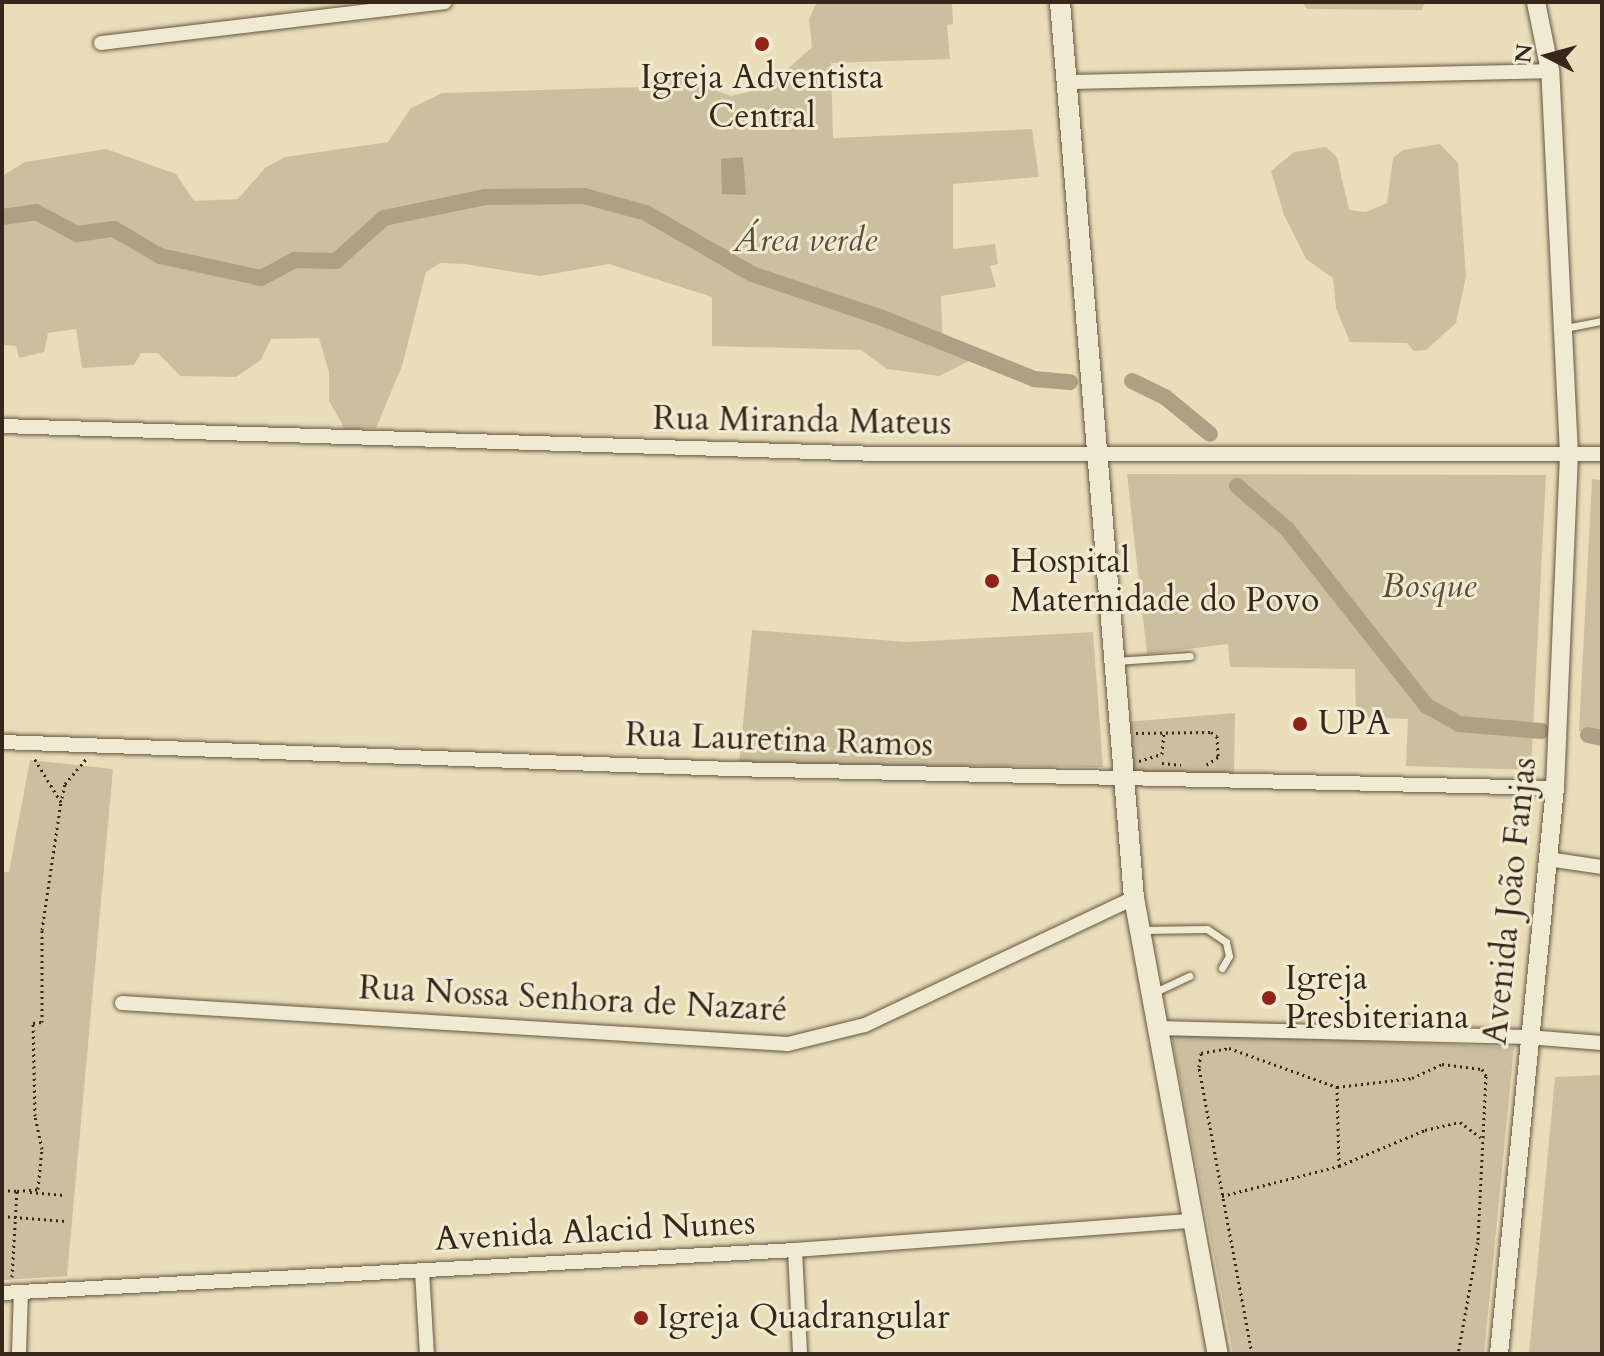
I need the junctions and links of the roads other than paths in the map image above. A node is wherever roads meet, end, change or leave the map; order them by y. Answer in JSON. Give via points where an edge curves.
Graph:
{"nodes":[{"id":1,"x":445,"y":2,"type":"edge"},
{"id":2,"x":1060,"y":2,"type":"edge"},
{"id":3,"x":1536,"y":2,"type":"edge"},
{"id":4,"x":101,"y":43,"type":"dead end"},
{"id":5,"x":1550,"y":71,"type":"junction"},
{"id":6,"x":1068,"y":82,"type":"junction"},
{"id":7,"x":1602,"y":321,"type":"edge"},
{"id":8,"x":1562,"y":328,"type":"junction"},
{"id":9,"x":2,"y":426,"type":"edge"},
{"id":10,"x":1569,"y":454,"type":"junction"},
{"id":11,"x":1602,"y":454,"type":"edge"},
{"id":12,"x":1097,"y":455,"type":"junction"},
{"id":13,"x":1190,"y":656,"type":"dead end"},
{"id":14,"x":1112,"y":662,"type":"junction"},
{"id":15,"x":2,"y":742,"type":"edge"},
{"id":16,"x":1124,"y":771,"type":"junction"},
{"id":17,"x":1555,"y":788,"type":"junction"},
{"id":18,"x":1548,"y":859,"type":"junction"},
{"id":19,"x":1602,"y":867,"type":"edge"},
{"id":20,"x":1134,"y":898,"type":"junction"},
{"id":21,"x":1140,"y":930,"type":"junction"},
{"id":22,"x":1222,"y":968,"type":"dead end"},
{"id":23,"x":1189,"y":976,"type":"dead end"},
{"id":24,"x":1151,"y":994,"type":"junction"},
{"id":25,"x":122,"y":1003,"type":"dead end"},
{"id":26,"x":1156,"y":1028,"type":"junction"},
{"id":27,"x":1528,"y":1037,"type":"junction"},
{"id":28,"x":1602,"y":1043,"type":"edge"},
{"id":29,"x":1192,"y":1221,"type":"junction"},
{"id":30,"x":795,"y":1250,"type":"junction"},
{"id":31,"x":422,"y":1271,"type":"junction"},
{"id":32,"x":11,"y":1293,"type":"edge"},
{"id":33,"x":19,"y":1354,"type":"edge"},
{"id":34,"x":427,"y":1354,"type":"edge"},
{"id":35,"x":800,"y":1354,"type":"edge"},
{"id":36,"x":1218,"y":1354,"type":"edge"},
{"id":37,"x":1499,"y":1354,"type":"edge"}],
"edges":[{"from":1,"to":4,"type":"street"},
{"from":2,"to":6,"type":"main road"},
{"from":3,"to":5,"type":"street"},
{"from":5,"to":6,"type":"street"},
{"from":5,"to":8,"type":"street"},
{"from":6,"to":12,"type":"main road"},
{"from":7,"to":8,"type":"lane"},
{"from":8,"to":10,"type":"street","name":"Avenida João Fanjas"},
{"from":9,"to":12,"type":"street","name":"Rua Miranda Mateus","via":[[531,446]]},
{"from":10,"to":11,"type":"street","name":"Rua Miranda Mateus"},
{"from":10,"to":12,"type":"street","name":"Rua Miranda Mateus"},
{"from":10,"to":17,"type":"street","name":"Avenida João Fanjas"},
{"from":12,"to":14,"type":"main road"},
{"from":13,"to":14,"type":"lane"},
{"from":14,"to":16,"type":"main road"},
{"from":15,"to":16,"type":"street","name":"Rua Lauretina Ramos","via":[[89,741],[514,762]]},
{"from":16,"to":17,"type":"street","name":"Rua Lauretina Ramos","via":[[1200,779]]},
{"from":16,"to":20,"type":"main road"},
{"from":17,"to":18,"type":"street","name":"Avenida João Fanjas"},
{"from":18,"to":19,"type":"street"},
{"from":18,"to":27,"type":"street","name":"Avenida João Fanjas"},
{"from":20,"to":21,"type":"main road"},
{"from":20,"to":25,"type":"street","name":"Rua Nossa Senhora de Nazaré","via":[[865,1025],[788,1044]]},
{"from":21,"to":22,"type":"lane","via":[[1207,929],[1226,942],[1229,956]]},
{"from":21,"to":24,"type":"main road"},
{"from":23,"to":24,"type":"lane"},
{"from":24,"to":26,"type":"main road"},
{"from":26,"to":27,"type":"street"},
{"from":26,"to":29,"type":"main road"},
{"from":27,"to":28,"type":"street"},
{"from":27,"to":37,"type":"street","name":"Avenida João Fanjas"},
{"from":29,"to":30,"type":"street","name":"Avenida Alacid Nunes"},
{"from":29,"to":36,"type":"main road"},
{"from":30,"to":31,"type":"street","name":"Avenida Alacid Nunes"},
{"from":30,"to":35,"type":"street"},
{"from":31,"to":32,"type":"street","name":"Avenida Alacid Nunes"},
{"from":31,"to":34,"type":"street"},
{"from":32,"to":33,"type":"street"}]}
